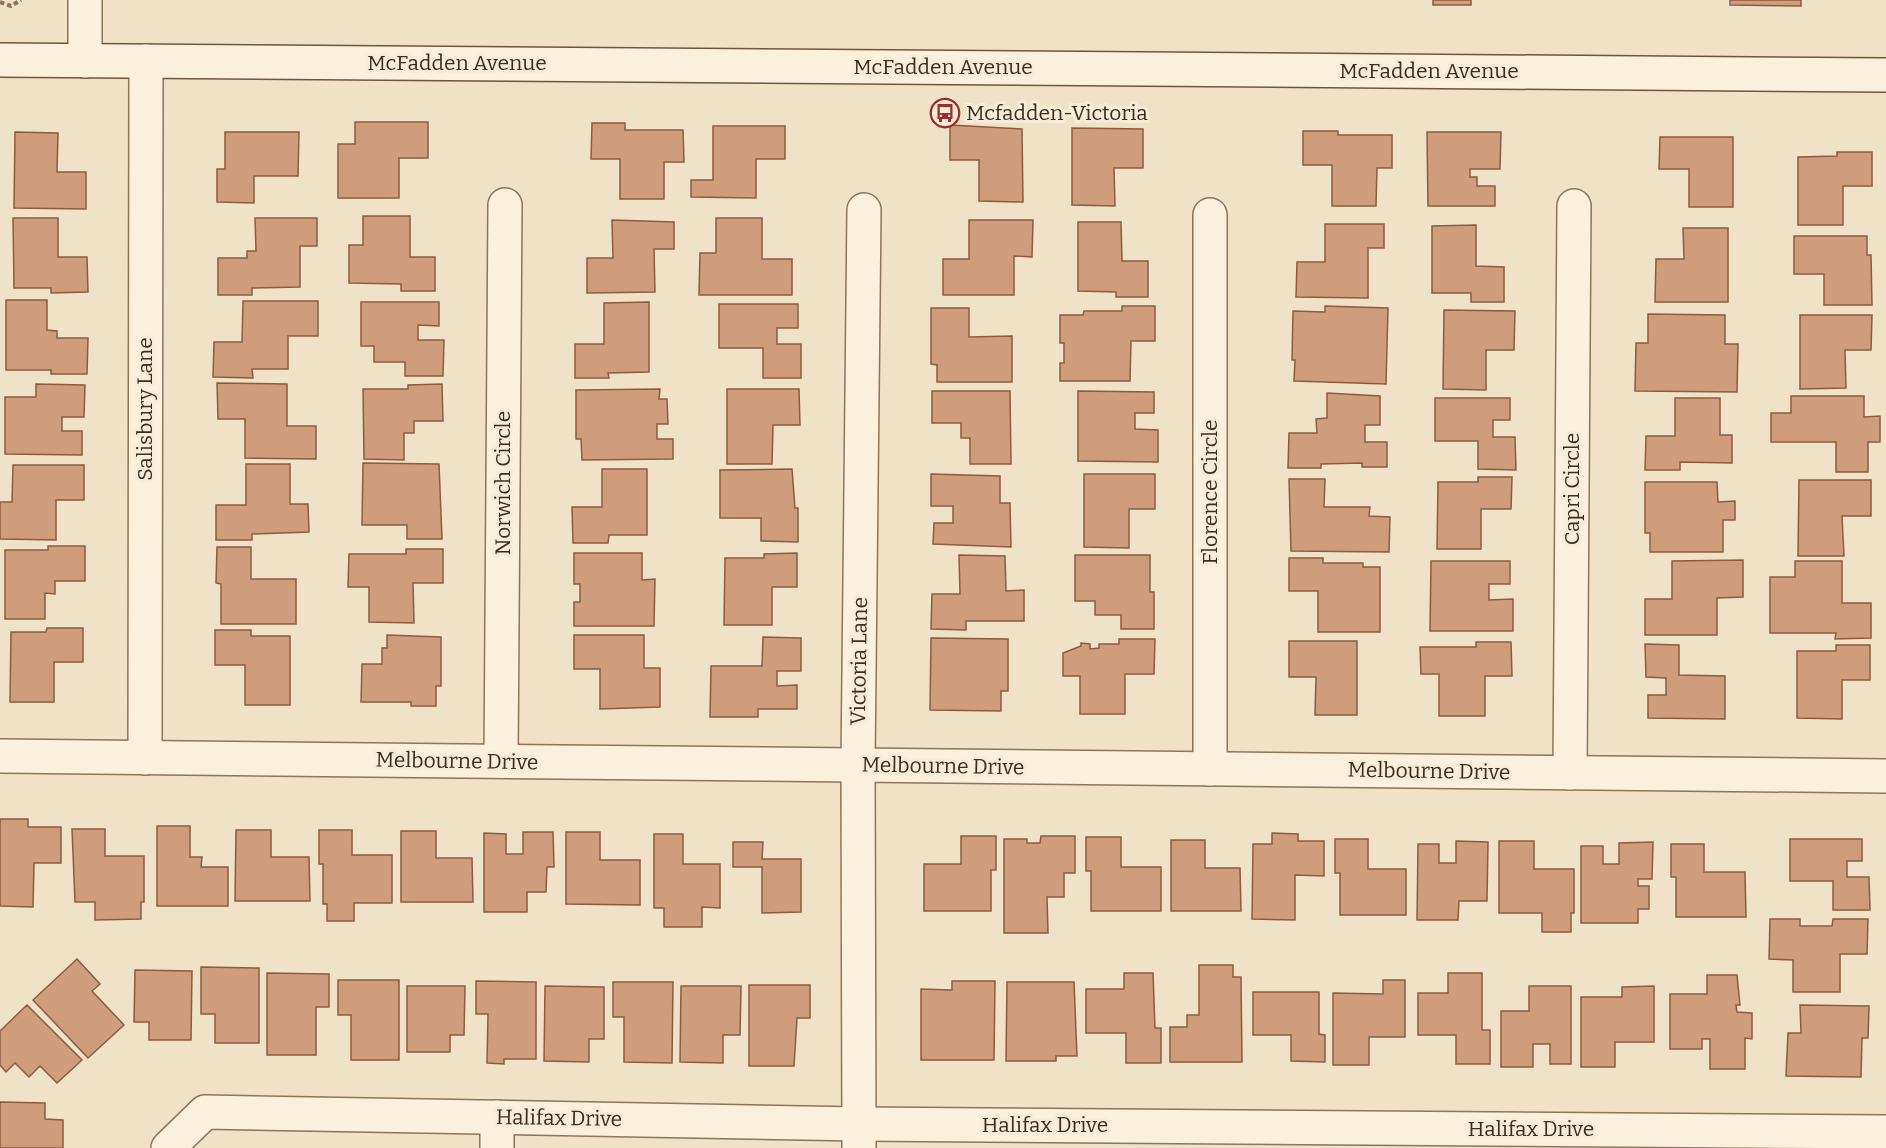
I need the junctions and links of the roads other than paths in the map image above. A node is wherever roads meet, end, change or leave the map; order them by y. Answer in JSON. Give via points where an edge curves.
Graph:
{"nodes":[{"id":1,"x":85,"y":0,"type":"edge"},
{"id":2,"x":0,"y":60,"type":"edge"},
{"id":3,"x":85,"y":61,"type":"junction"},
{"id":4,"x":146,"y":61,"type":"junction"},
{"id":5,"x":1886,"y":75,"type":"edge"},
{"id":6,"x":505,"y":205,"type":"dead end"},
{"id":7,"x":1574,"y":206,"type":"dead end"},
{"id":8,"x":864,"y":210,"type":"dead end"},
{"id":9,"x":1210,"y":215,"type":"dead end"},
{"id":10,"x":0,"y":756,"type":"edge"},
{"id":11,"x":145,"y":758,"type":"junction"},
{"id":12,"x":501,"y":761,"type":"junction"},
{"id":13,"x":858,"y":765,"type":"junction"},
{"id":14,"x":1210,"y":769,"type":"junction"},
{"id":15,"x":1570,"y":773,"type":"junction"},
{"id":16,"x":1886,"y":776,"type":"edge"},
{"id":17,"x":497,"y":1132,"type":"edge"},
{"id":18,"x":1886,"y":1132,"type":"edge"},
{"id":19,"x":859,"y":1136,"type":"edge"},
{"id":20,"x":1215,"y":1137,"type":"edge"},
{"id":21,"x":1569,"y":1139,"type":"edge"},
{"id":22,"x":168,"y":1148,"type":"edge"}],
"edges":[{"from":1,"to":3,"type":"street"},
{"from":2,"to":3,"type":"street","name":"McFadden Avenue"},
{"from":3,"to":4,"type":"street","name":"McFadden Avenue"},
{"from":4,"to":5,"type":"street","name":"McFadden Avenue"},
{"from":4,"to":11,"type":"street","name":"Salisbury Lane"},
{"from":6,"to":12,"type":"street","name":"Norwich Circle"},
{"from":7,"to":15,"type":"street","name":"Capri Circle"},
{"from":8,"to":13,"type":"street","name":"Victoria Lane"},
{"from":9,"to":14,"type":"street","name":"Florence Circle"},
{"from":10,"to":11,"type":"street","name":"Melbourne Drive"},
{"from":11,"to":12,"type":"street","name":"Melbourne Drive"},
{"from":12,"to":13,"type":"street","name":"Melbourne Drive"},
{"from":13,"to":14,"type":"street","name":"Melbourne Drive"},
{"from":13,"to":19,"type":"street","name":"Victoria Lane"},
{"from":14,"to":15,"type":"street","name":"Melbourne Drive"},
{"from":15,"to":16,"type":"street","name":"Melbourne Drive"},
{"from":17,"to":19,"type":"street","name":"Halifax Drive"},
{"from":17,"to":22,"type":"street","name":"Halifax Drive","via":[[205,1113]]},
{"from":18,"to":21,"type":"street","name":"Halifax Drive"},
{"from":19,"to":20,"type":"street","name":"Halifax Drive"},
{"from":20,"to":21,"type":"street","name":"Halifax Drive"}]}
